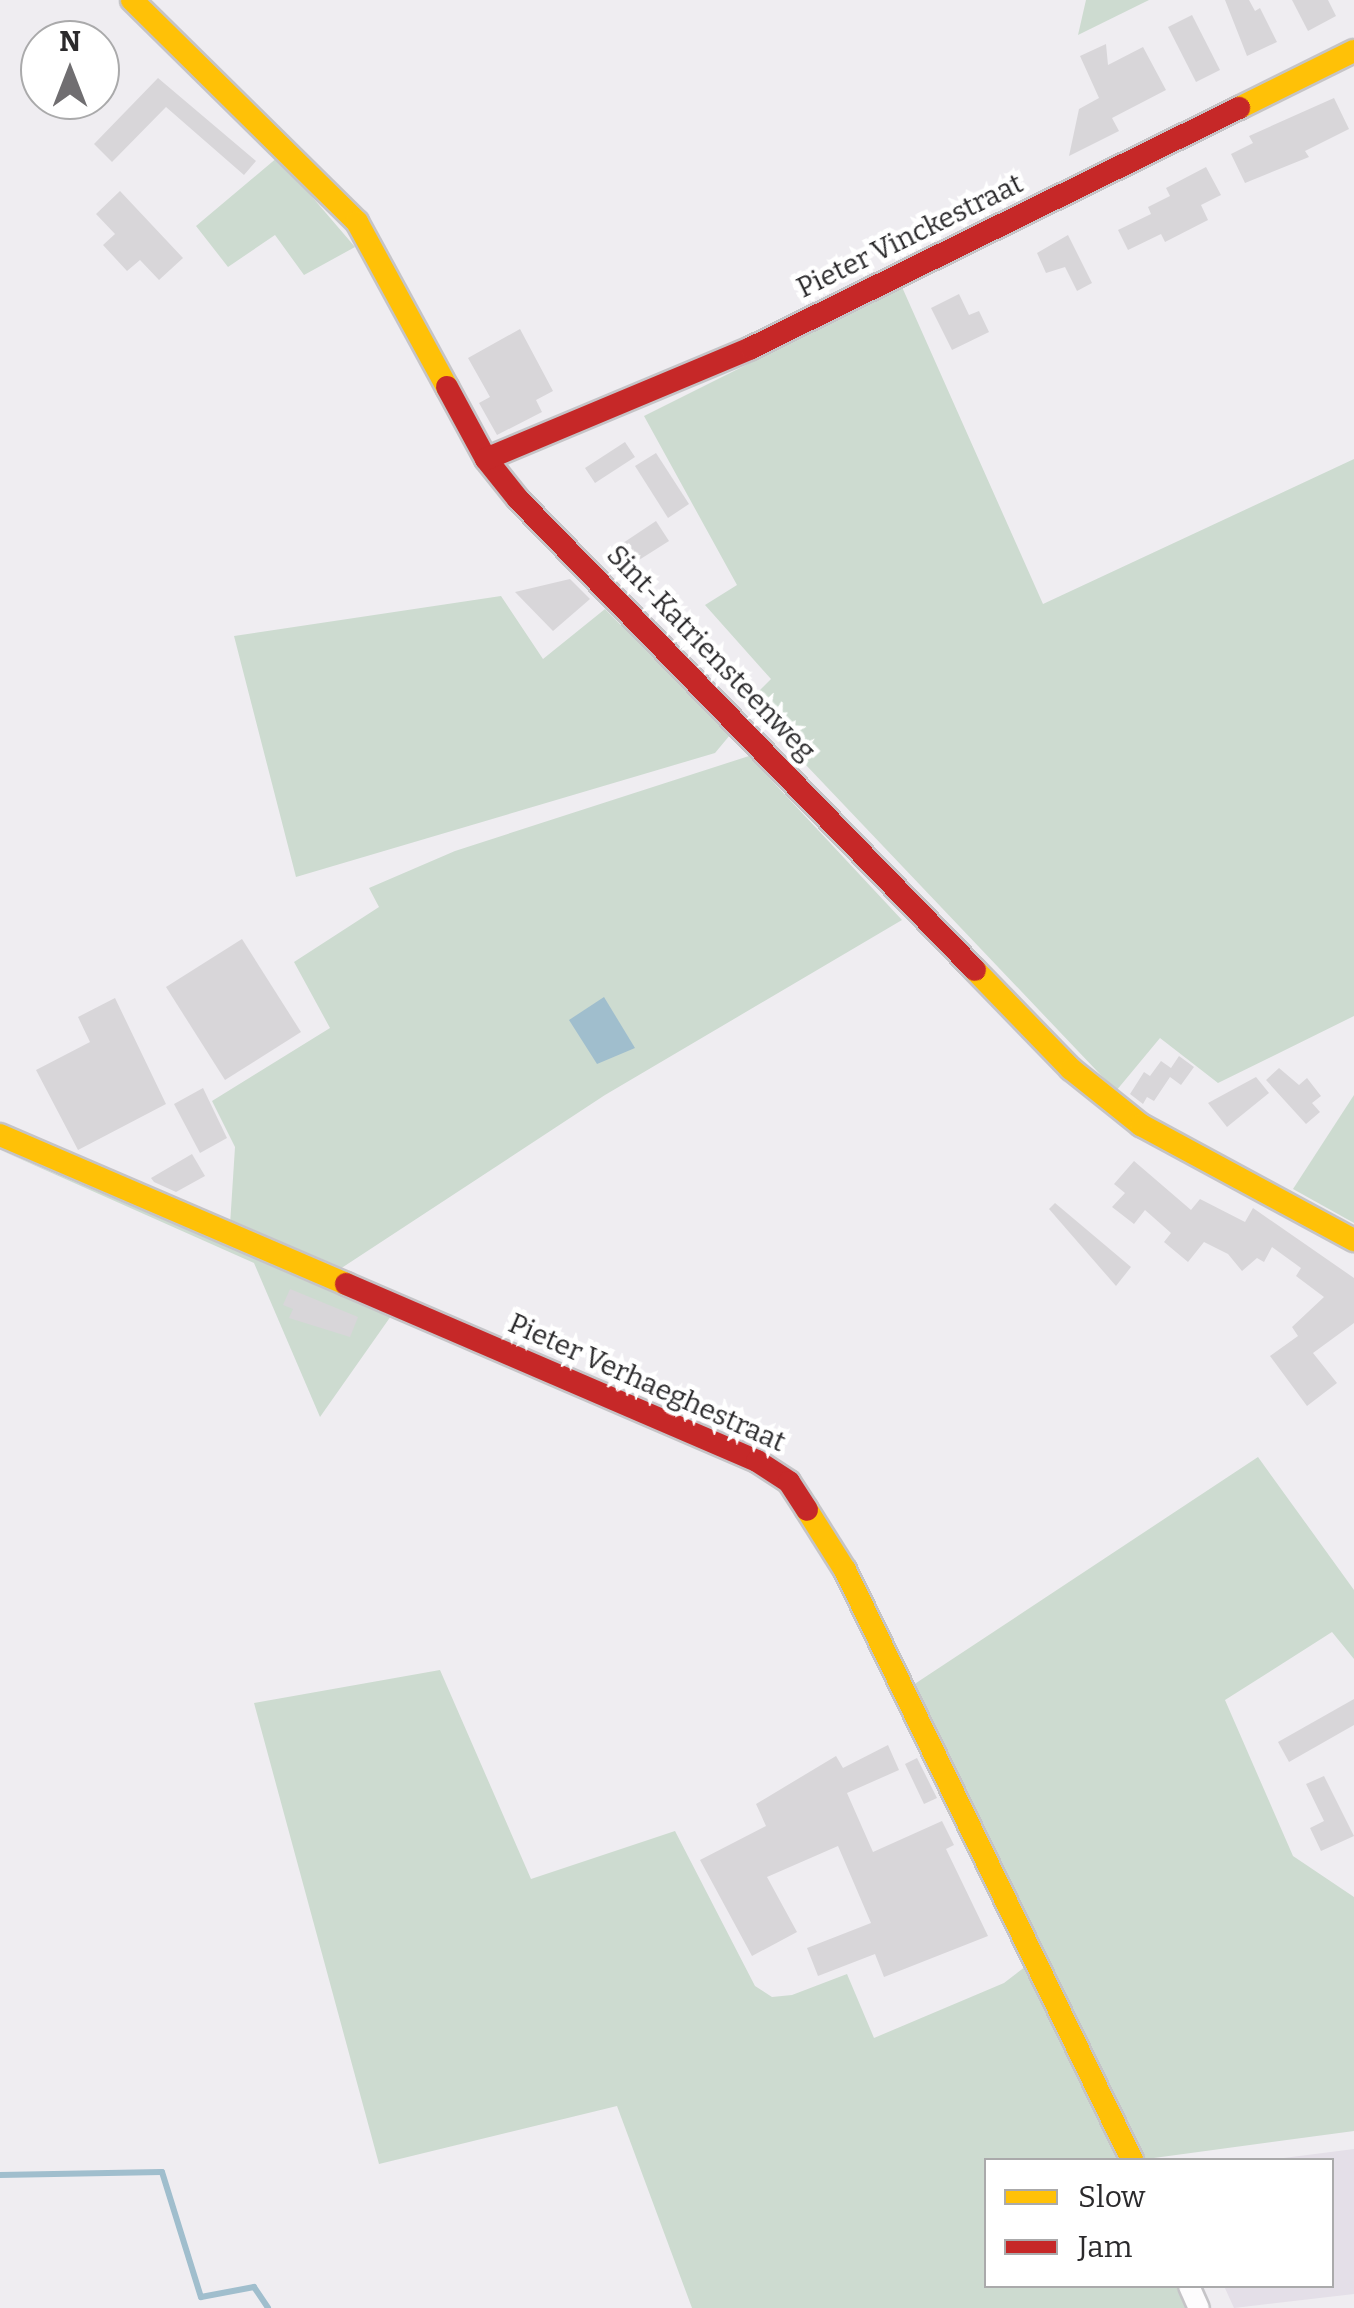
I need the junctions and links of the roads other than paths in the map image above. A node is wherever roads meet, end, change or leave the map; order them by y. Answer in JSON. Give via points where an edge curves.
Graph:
{"nodes":[{"id":1,"x":132,"y":0,"type":"edge"},
{"id":2,"x":1354,"y":51,"type":"edge"},
{"id":3,"x":486,"y":459,"type":"junction"},
{"id":4,"x":0,"y":1134,"type":"edge"},
{"id":5,"x":1354,"y":1240,"type":"edge"},
{"id":6,"x":1131,"y":2158,"type":"edge"}],
"edges":[{"from":1,"to":3,"type":"street","name":"Sint-Katriensteenweg","via":[[357,222]]},
{"from":2,"to":3,"type":"street","name":"Pieter Vinckestraat","via":[[750,348]]},
{"from":3,"to":5,"type":"street","name":"Sint-Katriensteenweg","via":[[1071,1069],[1141,1125]]},
{"from":4,"to":6,"type":"street","name":"Pieter Verhaeghestraat","via":[[758,1461],[789,1482],[845,1570]]}]}
